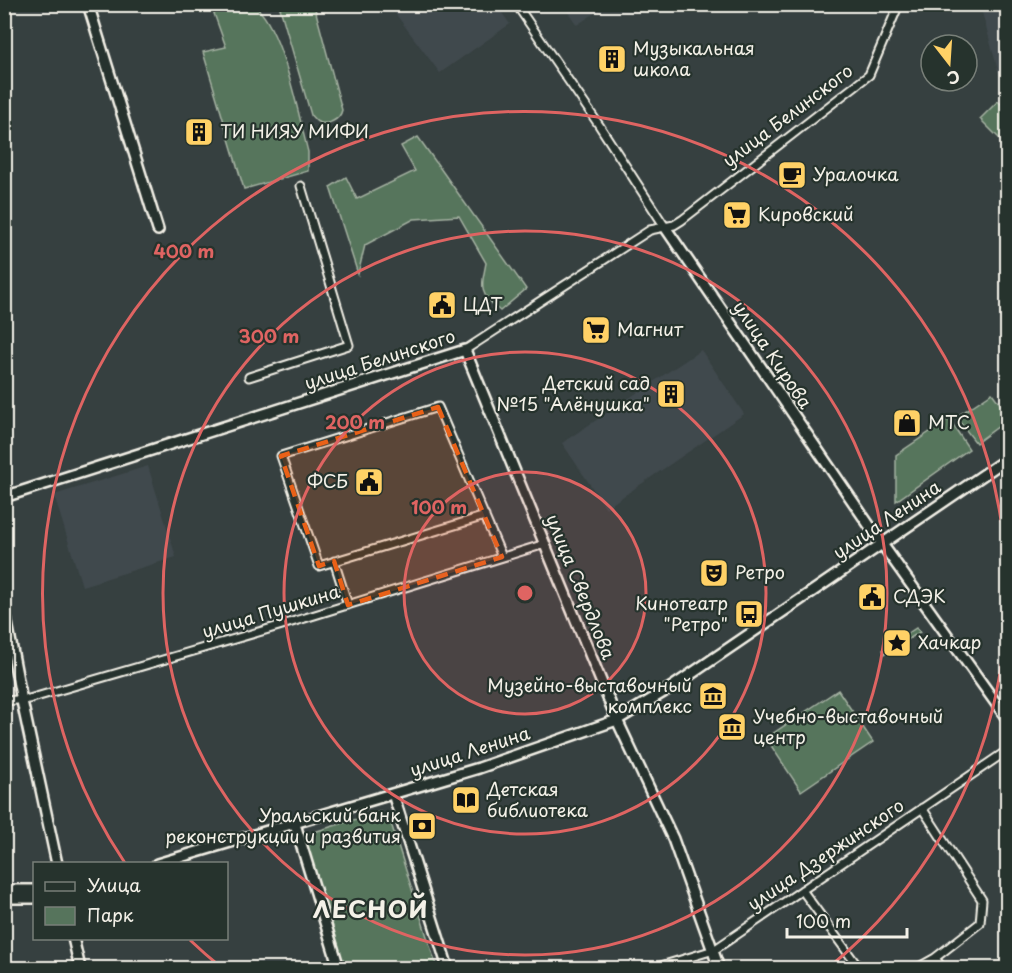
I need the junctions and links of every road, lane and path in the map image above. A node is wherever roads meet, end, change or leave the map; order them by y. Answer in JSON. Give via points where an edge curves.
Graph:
{"nodes":[{"id":1,"x":88,"y":4,"type":"edge"},
{"id":2,"x":516,"y":4,"type":"edge"},
{"id":3,"x":899,"y":4,"type":"edge"},
{"id":4,"x":301,"y":186,"type":"dead end"},
{"id":5,"x":665,"y":227,"type":"junction"},
{"id":6,"x":158,"y":230,"type":"dead end"},
{"id":7,"x":465,"y":350,"type":"junction"},
{"id":8,"x":249,"y":377,"type":"dead end"},
{"id":9,"x":1008,"y":458,"type":"edge"},
{"id":10,"x":1008,"y":464,"type":"edge"},
{"id":11,"x":4,"y":497,"type":"edge"},
{"id":12,"x":484,"y":516,"type":"junction"},
{"id":13,"x":545,"y":544,"type":"junction"},
{"id":14,"x":883,"y":546,"type":"junction"},
{"id":15,"x":502,"y":557,"type":"junction"},
{"id":16,"x":333,"y":561,"type":"junction"},
{"id":17,"x":348,"y":605,"type":"junction"},
{"id":18,"x":4,"y":607,"type":"edge"},
{"id":19,"x":4,"y":701,"type":"edge"},
{"id":20,"x":22,"y":701,"type":"junction"},
{"id":21,"x":1008,"y":720,"type":"edge"},
{"id":22,"x":618,"y":722,"type":"junction"},
{"id":23,"x":1008,"y":750,"type":"edge"},
{"id":24,"x":394,"y":796,"type":"junction"},
{"id":25,"x":922,"y":808,"type":"junction"},
{"id":26,"x":296,"y":826,"type":"junction"},
{"id":27,"x":203,"y":853,"type":"junction"},
{"id":28,"x":57,"y":862,"type":"edge"},
{"id":29,"x":165,"y":862,"type":"edge"},
{"id":30,"x":182,"y":862,"type":"edge"},
{"id":31,"x":33,"y":890,"type":"edge"},
{"id":32,"x":802,"y":890,"type":"junction"},
{"id":33,"x":4,"y":891,"type":"edge"},
{"id":34,"x":4,"y":898,"type":"edge"},
{"id":35,"x":33,"y":898,"type":"edge"},
{"id":36,"x":73,"y":940,"type":"edge"},
{"id":37,"x":714,"y":950,"type":"junction"},
{"id":38,"x":935,"y":958,"type":"junction"},
{"id":39,"x":80,"y":969,"type":"edge"},
{"id":40,"x":339,"y":969,"type":"edge"},
{"id":41,"x":448,"y":969,"type":"edge"},
{"id":42,"x":654,"y":969,"type":"edge"},
{"id":43,"x":719,"y":969,"type":"edge"},
{"id":44,"x":860,"y":969,"type":"edge"},
{"id":45,"x":917,"y":969,"type":"edge"},
{"id":46,"x":942,"y":969,"type":"edge"}],
"edges":[{"from":1,"to":6,"type":"street"},
{"from":2,"to":5,"type":"street","name":"улица Кирова"},
{"from":3,"to":5,"type":"street","name":"улица Белинского","via":[[869,75],[682,220]]},
{"from":4,"to":8,"type":"street","via":[[349,345]]},
{"from":5,"to":7,"type":"street","name":"улица Белинского","via":[[650,230]]},
{"from":5,"to":14,"type":"street","name":"улица Кирова"},
{"from":7,"to":11,"type":"street","name":"улица Белинского"},
{"from":7,"to":13,"type":"street","name":"улица Свердлова"},
{"from":9,"to":14,"type":"street","name":"улица Ленина"},
{"from":10,"to":14,"type":"street"},
{"from":12,"to":15,"type":"street"},
{"from":12,"to":16,"type":"street"},
{"from":12,"to":16,"type":"street","via":[[438,406],[281,456],[319,566]]},
{"from":13,"to":15,"type":"street","name":"улица Пушкина"},
{"from":13,"to":22,"type":"street","name":"улица Свердлова"},
{"from":14,"to":21,"type":"street","name":"улица Кирова"},
{"from":14,"to":22,"type":"street","name":"улица Ленина"},
{"from":15,"to":17,"type":"street","name":"улица Пушкина"},
{"from":16,"to":17,"type":"street"},
{"from":17,"to":20,"type":"street","name":"улица Пушкина"},
{"from":18,"to":20,"type":"street"},
{"from":19,"to":20,"type":"street","name":"улица Пушкина"},
{"from":20,"to":28,"type":"street"},
{"from":22,"to":24,"type":"street","name":"улица Ленина"},
{"from":22,"to":37,"type":"street","name":"улица Свердлова","via":[[673,839]]},
{"from":23,"to":25,"type":"street","name":"улица Дзержинского"},
{"from":24,"to":26,"type":"street","name":"улица Ленина"},
{"from":24,"to":41,"type":"street"},
{"from":25,"to":32,"type":"street","name":"улица Дзержинского"},
{"from":25,"to":38,"type":"street","via":[[982,900],[980,923]]},
{"from":26,"to":27,"type":"street","name":"улица Ленина"},
{"from":26,"to":40,"type":"street"},
{"from":27,"to":29,"type":"street","name":"улица Ленина"},
{"from":27,"to":30,"type":"street"},
{"from":31,"to":33,"type":"street"},
{"from":32,"to":37,"type":"street","name":"улица Дзержинского"},
{"from":32,"to":44,"type":"street"},
{"from":34,"to":35,"type":"street"},
{"from":36,"to":39,"type":"street"},
{"from":37,"to":42,"type":"street","name":"улица Дзержинского"},
{"from":37,"to":43,"type":"street","name":"улица Свердлова"},
{"from":38,"to":45,"type":"street"},
{"from":38,"to":46,"type":"street"}]}
